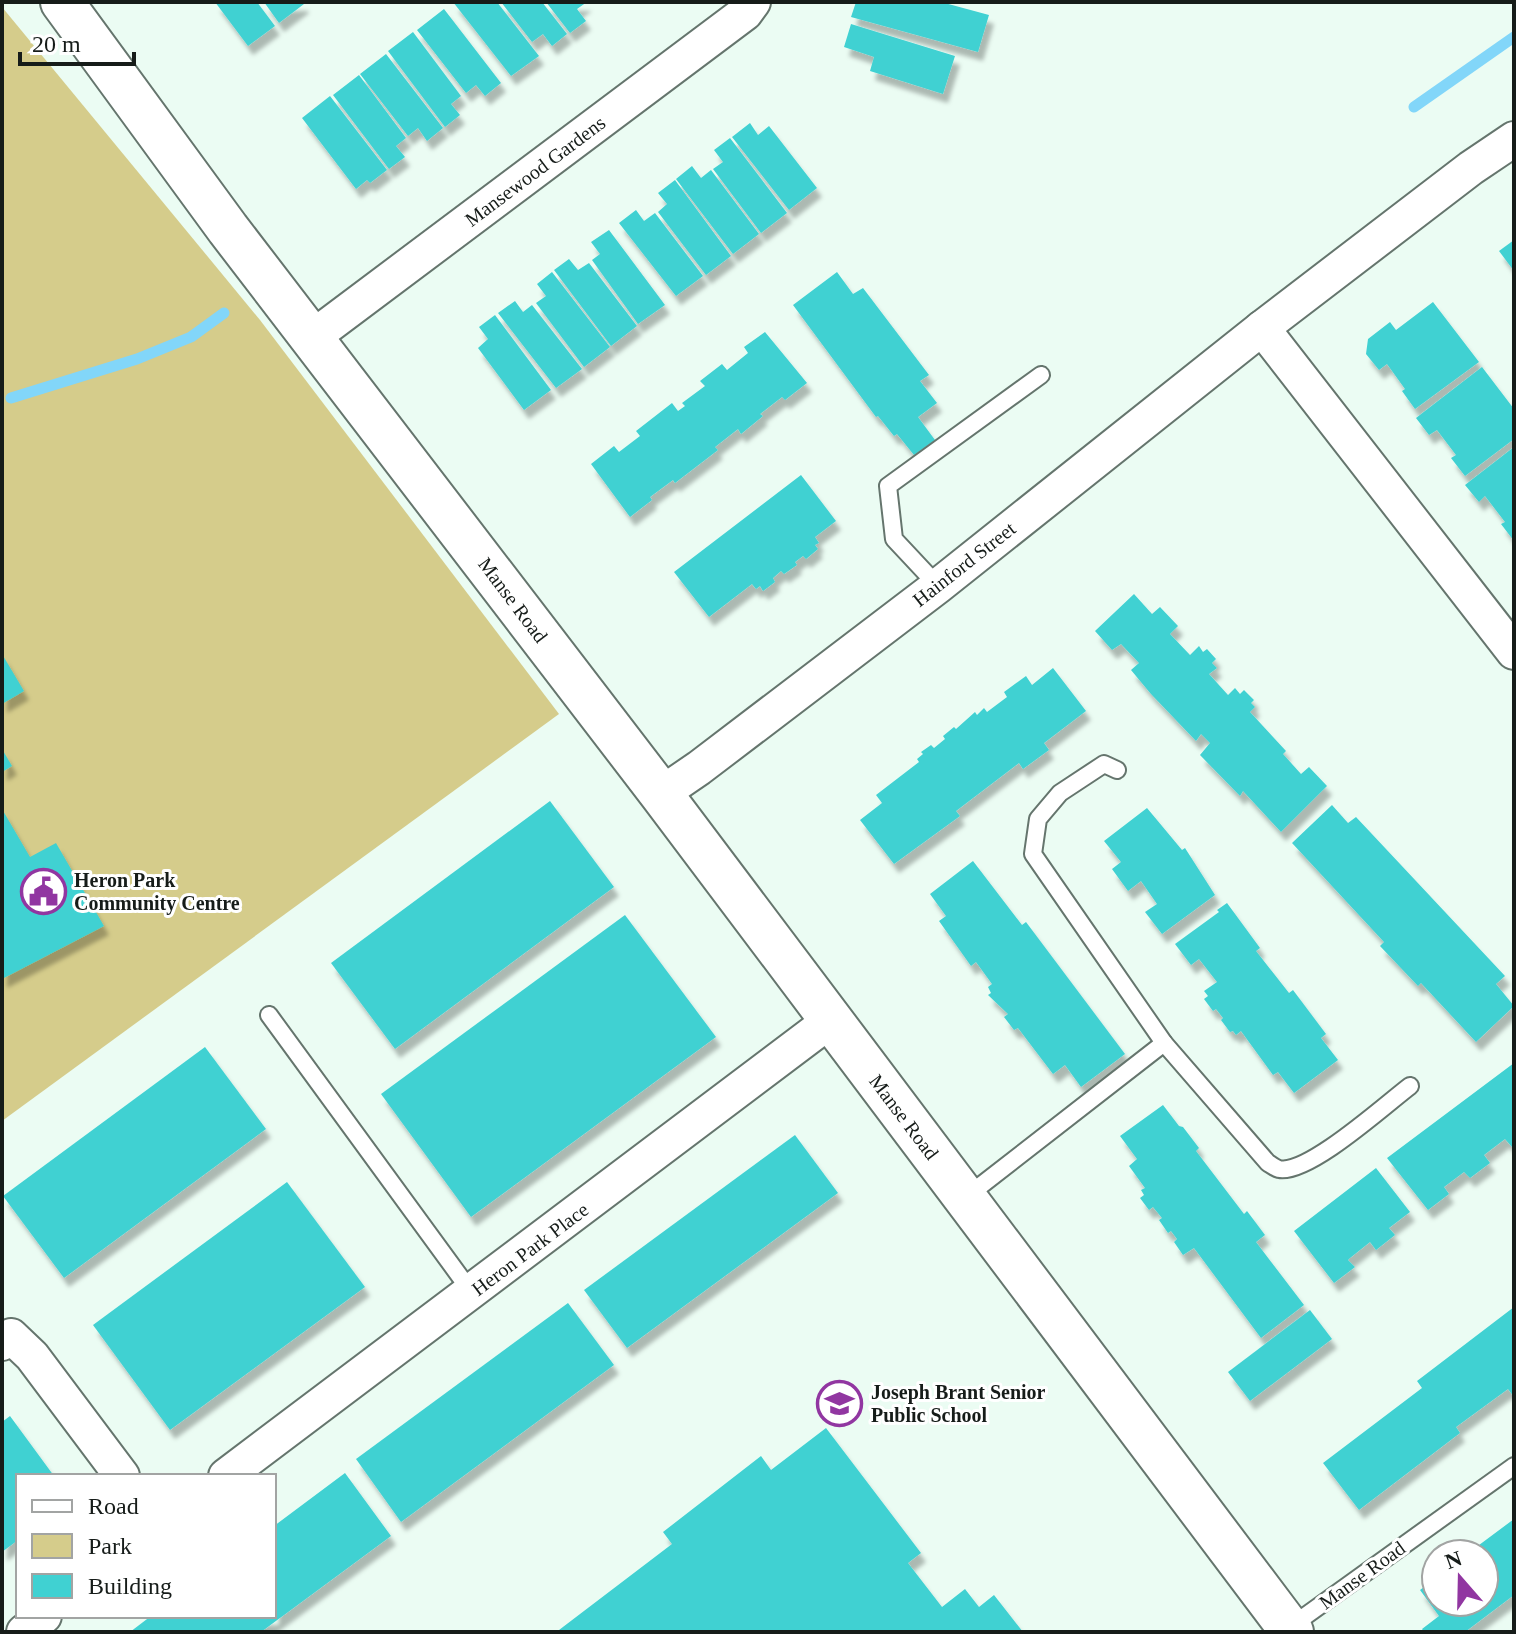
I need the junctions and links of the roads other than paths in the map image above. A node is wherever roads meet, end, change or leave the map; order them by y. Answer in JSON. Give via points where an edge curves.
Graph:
{"nodes":[{"id":1,"x":62,"y":2,"type":"edge"},
{"id":2,"x":753,"y":2,"type":"edge"},
{"id":3,"x":1514,"y":139,"type":"edge"},
{"id":4,"x":1262,"y":328,"type":"junction"},
{"id":5,"x":313,"y":337,"type":"junction"},
{"id":6,"x":1041,"y":375,"type":"dead end"},
{"id":7,"x":938,"y":586,"type":"junction"},
{"id":8,"x":1514,"y":652,"type":"edge"},
{"id":9,"x":1117,"y":770,"type":"dead end"},
{"id":10,"x":661,"y":794,"type":"junction"},
{"id":11,"x":269,"y":1015,"type":"dead end"},
{"id":12,"x":831,"y":1020,"type":"junction"},
{"id":13,"x":1164,"y":1043,"type":"junction"},
{"id":14,"x":1410,"y":1086,"type":"dead end"},
{"id":15,"x":964,"y":1198,"type":"junction"},
{"id":16,"x":472,"y":1293,"type":"junction"},
{"id":17,"x":2,"y":1343,"type":"edge"},
{"id":18,"x":1514,"y":1466,"type":"edge"},
{"id":19,"x":120,"y":1474,"type":"edge"},
{"id":20,"x":229,"y":1474,"type":"edge"},
{"id":21,"x":42,"y":1618,"type":"edge"},
{"id":22,"x":1290,"y":1630,"type":"edge"},
{"id":23,"x":24,"y":1632,"type":"edge"}],
"edges":[{"from":1,"to":5,"type":"street","name":"Manse Road"},
{"from":2,"to":5,"type":"street","name":"Mansewood Gardens"},
{"from":3,"to":4,"type":"street","name":"Hainford Street"},
{"from":4,"to":7,"type":"street","name":"Hainford Street"},
{"from":4,"to":8,"type":"street"},
{"from":5,"to":10,"type":"street","name":"Manse Road"},
{"from":6,"to":7,"type":"lane","via":[[888,486],[894,539]]},
{"from":7,"to":10,"type":"street","name":"Hainford Street"},
{"from":9,"to":13,"type":"lane","via":[[1104,764],[1060,793],[1038,819],[1033,854]]},
{"from":10,"to":12,"type":"street","name":"Manse Road"},
{"from":11,"to":16,"type":"lane"},
{"from":12,"to":15,"type":"street","name":"Manse Road"},
{"from":12,"to":16,"type":"street","name":"Heron Park Place"},
{"from":13,"to":14,"type":"lane","via":[[1268,1163],[1280,1169],[1319,1157]]},
{"from":13,"to":15,"type":"lane"},
{"from":15,"to":22,"type":"street","name":"Manse Road"},
{"from":16,"to":20,"type":"street","name":"Heron Park Place"},
{"from":17,"to":19,"type":"street","via":[[11,1336],[32,1356]]},
{"from":18,"to":22,"type":"lane","name":"Manse Road"},
{"from":21,"to":23,"type":"street"}]}
